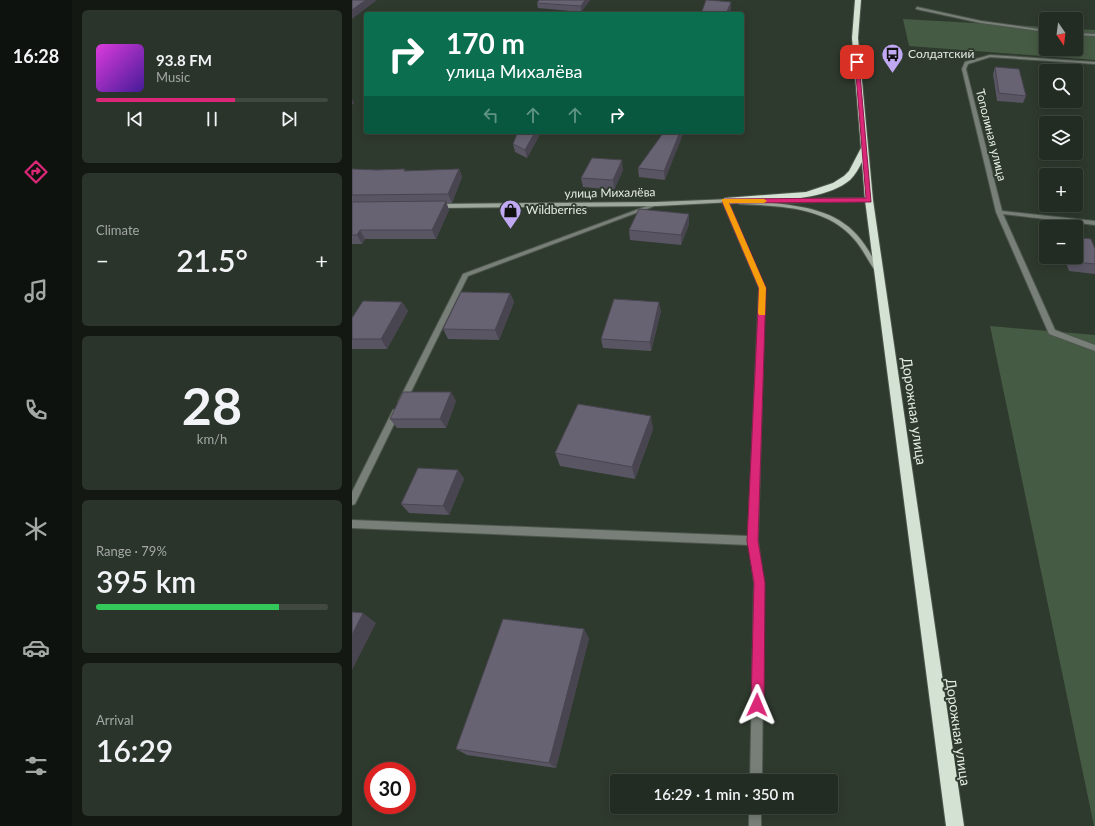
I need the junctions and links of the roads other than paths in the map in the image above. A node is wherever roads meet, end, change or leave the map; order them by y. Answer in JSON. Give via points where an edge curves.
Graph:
{"nodes":[{"id":1,"x":858,"y":0,"type":"edge"},
{"id":2,"x":917,"y":8,"type":"dead end"},
{"id":3,"x":1039,"y":30,"type":"edge"},
{"id":4,"x":1083,"y":34,"type":"edge"},
{"id":5,"x":1095,"y":35,"type":"edge"},
{"id":6,"x":1095,"y":63,"type":"edge"},
{"id":7,"x":864,"y":148,"type":"junction"},
{"id":8,"x":869,"y":200,"type":"junction"},
{"id":9,"x":725,"y":201,"type":"junction"},
{"id":10,"x":657,"y":204,"type":"junction"},
{"id":11,"x":431,"y":206,"type":"edge"},
{"id":12,"x":999,"y":212,"type":"junction"},
{"id":13,"x":1095,"y":223,"type":"edge"},
{"id":14,"x":879,"y":272,"type":"junction"},
{"id":15,"x":1095,"y":348,"type":"edge"},
{"id":16,"x":352,"y":501,"type":"edge"},
{"id":17,"x":352,"y":524,"type":"edge"},
{"id":18,"x":753,"y":541,"type":"junction"},
{"id":19,"x":756,"y":774,"type":"edge"},
{"id":20,"x":755,"y":814,"type":"edge"},
{"id":21,"x":755,"y":826,"type":"edge"},
{"id":22,"x":955,"y":826,"type":"edge"}],
"edges":[{"from":1,"to":7,"type":"highway","name":"Дорожная улица","via":[[855,38]]},
{"from":2,"to":3,"type":"street","via":[[999,26]]},
{"from":4,"to":5,"type":"street"},
{"from":6,"to":12,"type":"street","name":"Тополиная улица","via":[[990,56],[966,62],[964,69]]},
{"from":7,"to":8,"type":"highway","name":"Дорожная улица"},
{"from":7,"to":9,"type":"highway","via":[[857,165],[847,177],[834,186],[813,193]]},
{"from":8,"to":9,"type":"street","name":"улица Михалёва"},
{"from":8,"to":14,"type":"highway","name":"Дорожная улица"},
{"from":9,"to":10,"type":"street","name":"улица Михалёва"},
{"from":9,"to":14,"type":"street","via":[[784,205],[812,210],[835,219],[852,234]]},
{"from":9,"to":18,"type":"street","via":[[762,288]]},
{"from":10,"to":11,"type":"street","name":"улица Михалёва"},
{"from":10,"to":16,"type":"street","via":[[466,274]]},
{"from":12,"to":13,"type":"street"},
{"from":12,"to":15,"type":"street","name":"Тополиная улица","via":[[1052,332]]},
{"from":14,"to":22,"type":"highway","name":"Дорожная улица"},
{"from":17,"to":18,"type":"street"},
{"from":18,"to":19,"type":"street","via":[[759,583]]},
{"from":20,"to":21,"type":"street"}]}
